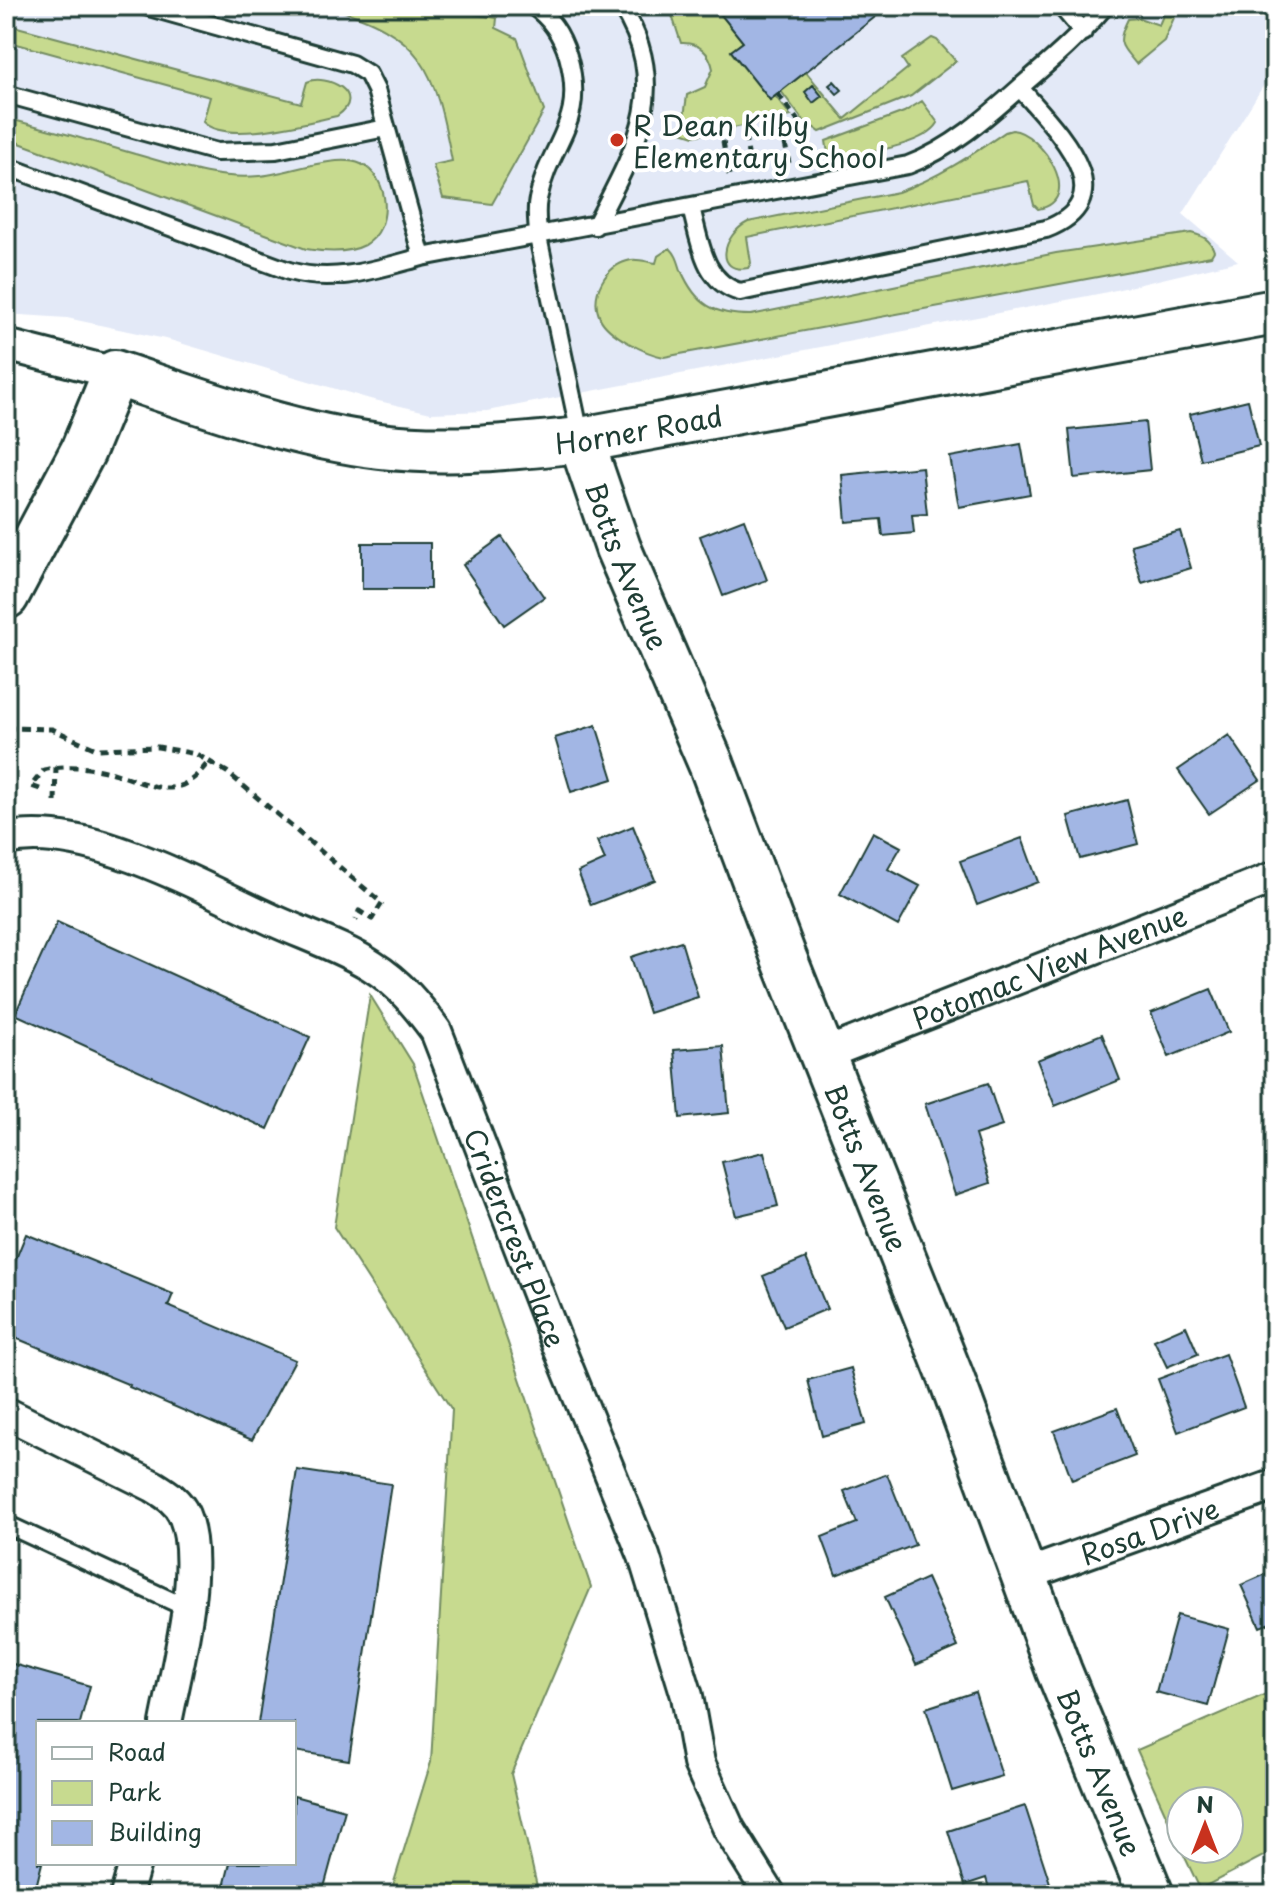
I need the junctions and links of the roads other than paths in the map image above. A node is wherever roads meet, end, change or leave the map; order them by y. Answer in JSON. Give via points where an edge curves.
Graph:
{"nodes":[{"id":1,"x":145,"y":6,"type":"edge"},
{"id":2,"x":533,"y":6,"type":"edge"},
{"id":3,"x":621,"y":6,"type":"edge"},
{"id":4,"x":1061,"y":6,"type":"edge"},
{"id":5,"x":1105,"y":6,"type":"edge"},
{"id":6,"x":1083,"y":32,"type":"junction"},
{"id":7,"x":1020,"y":88,"type":"junction"},
{"id":8,"x":6,"y":94,"type":"edge"},
{"id":9,"x":386,"y":128,"type":"junction"},
{"id":10,"x":6,"y":166,"type":"edge"},
{"id":11,"x":691,"y":208,"type":"junction"},
{"id":12,"x":595,"y":226,"type":"junction"},
{"id":13,"x":538,"y":237,"type":"junction"},
{"id":14,"x":422,"y":257,"type":"junction"},
{"id":15,"x":1275,"y":312,"type":"edge"},
{"id":16,"x":6,"y":345,"type":"edge"},
{"id":17,"x":115,"y":373,"type":"junction"},
{"id":18,"x":581,"y":440,"type":"junction"},
{"id":19,"x":6,"y":596,"type":"edge"},
{"id":20,"x":6,"y":839,"type":"edge"},
{"id":21,"x":1275,"y":877,"type":"edge"},
{"id":22,"x":822,"y":1055,"type":"junction"},
{"id":23,"x":6,"y":1413,"type":"edge"},
{"id":24,"x":1275,"y":1485,"type":"edge"},
{"id":25,"x":6,"y":1524,"type":"edge"},
{"id":26,"x":1025,"y":1575,"type":"junction"},
{"id":27,"x":187,"y":1608,"type":"junction"},
{"id":28,"x":166,"y":1721,"type":"edge"},
{"id":29,"x":134,"y":1865,"type":"edge"},
{"id":30,"x":126,"y":1895,"type":"edge"},
{"id":31,"x":770,"y":1895,"type":"edge"},
{"id":32,"x":1151,"y":1895,"type":"edge"}],
"edges":[{"from":1,"to":9,"type":"lane","via":[[360,68],[372,80]]},
{"from":2,"to":13,"type":"lane","via":[[564,43],[575,100],[542,183]]},
{"from":3,"to":12,"type":"lane","via":[[639,39],[646,99],[637,139]]},
{"from":4,"to":6,"type":"lane"},
{"from":5,"to":6,"type":"lane"},
{"from":6,"to":7,"type":"lane"},
{"from":7,"to":11,"type":"lane","via":[[963,136],[908,165]]},
{"from":7,"to":11,"type":"lane","via":[[1074,152],[1082,171],[1076,211],[1046,229],[740,292],[718,282],[710,271]]},
{"from":8,"to":9,"type":"lane","via":[[217,152],[276,150]]},
{"from":9,"to":14,"type":"lane"},
{"from":10,"to":14,"type":"lane","via":[[300,275],[351,276]]},
{"from":11,"to":12,"type":"lane"},
{"from":12,"to":13,"type":"lane"},
{"from":13,"to":14,"type":"lane"},
{"from":13,"to":18,"type":"lane"},
{"from":15,"to":18,"type":"street","name":"Horner Road"},
{"from":16,"to":17,"type":"street","name":"Horner Road"},
{"from":17,"to":18,"type":"street","name":"Horner Road","via":[[259,419],[356,443],[480,449]]},
{"from":17,"to":19,"type":"street","via":[[83,451]]},
{"from":18,"to":22,"type":"street","name":"Botts Avenue","via":[[618,548],[712,766]]},
{"from":20,"to":31,"type":"street","name":"Cridercrest Place","via":[[43,836],[89,843],[138,859],[370,964],[407,993],[436,1031],[644,1556],[687,1696],[699,1763],[729,1829]]},
{"from":21,"to":22,"type":"street","name":"Potomac View Avenue"},
{"from":22,"to":26,"type":"street","name":"Botts Avenue"},
{"from":23,"to":27,"type":"street","via":[[172,1497],[184,1516],[191,1552]]},
{"from":24,"to":26,"type":"street","name":"Rosa Drive"},
{"from":25,"to":27,"type":"lane"},
{"from":26,"to":32,"type":"street","name":"Botts Avenue"},
{"from":27,"to":28,"type":"street"},
{"from":29,"to":30,"type":"street"}]}
